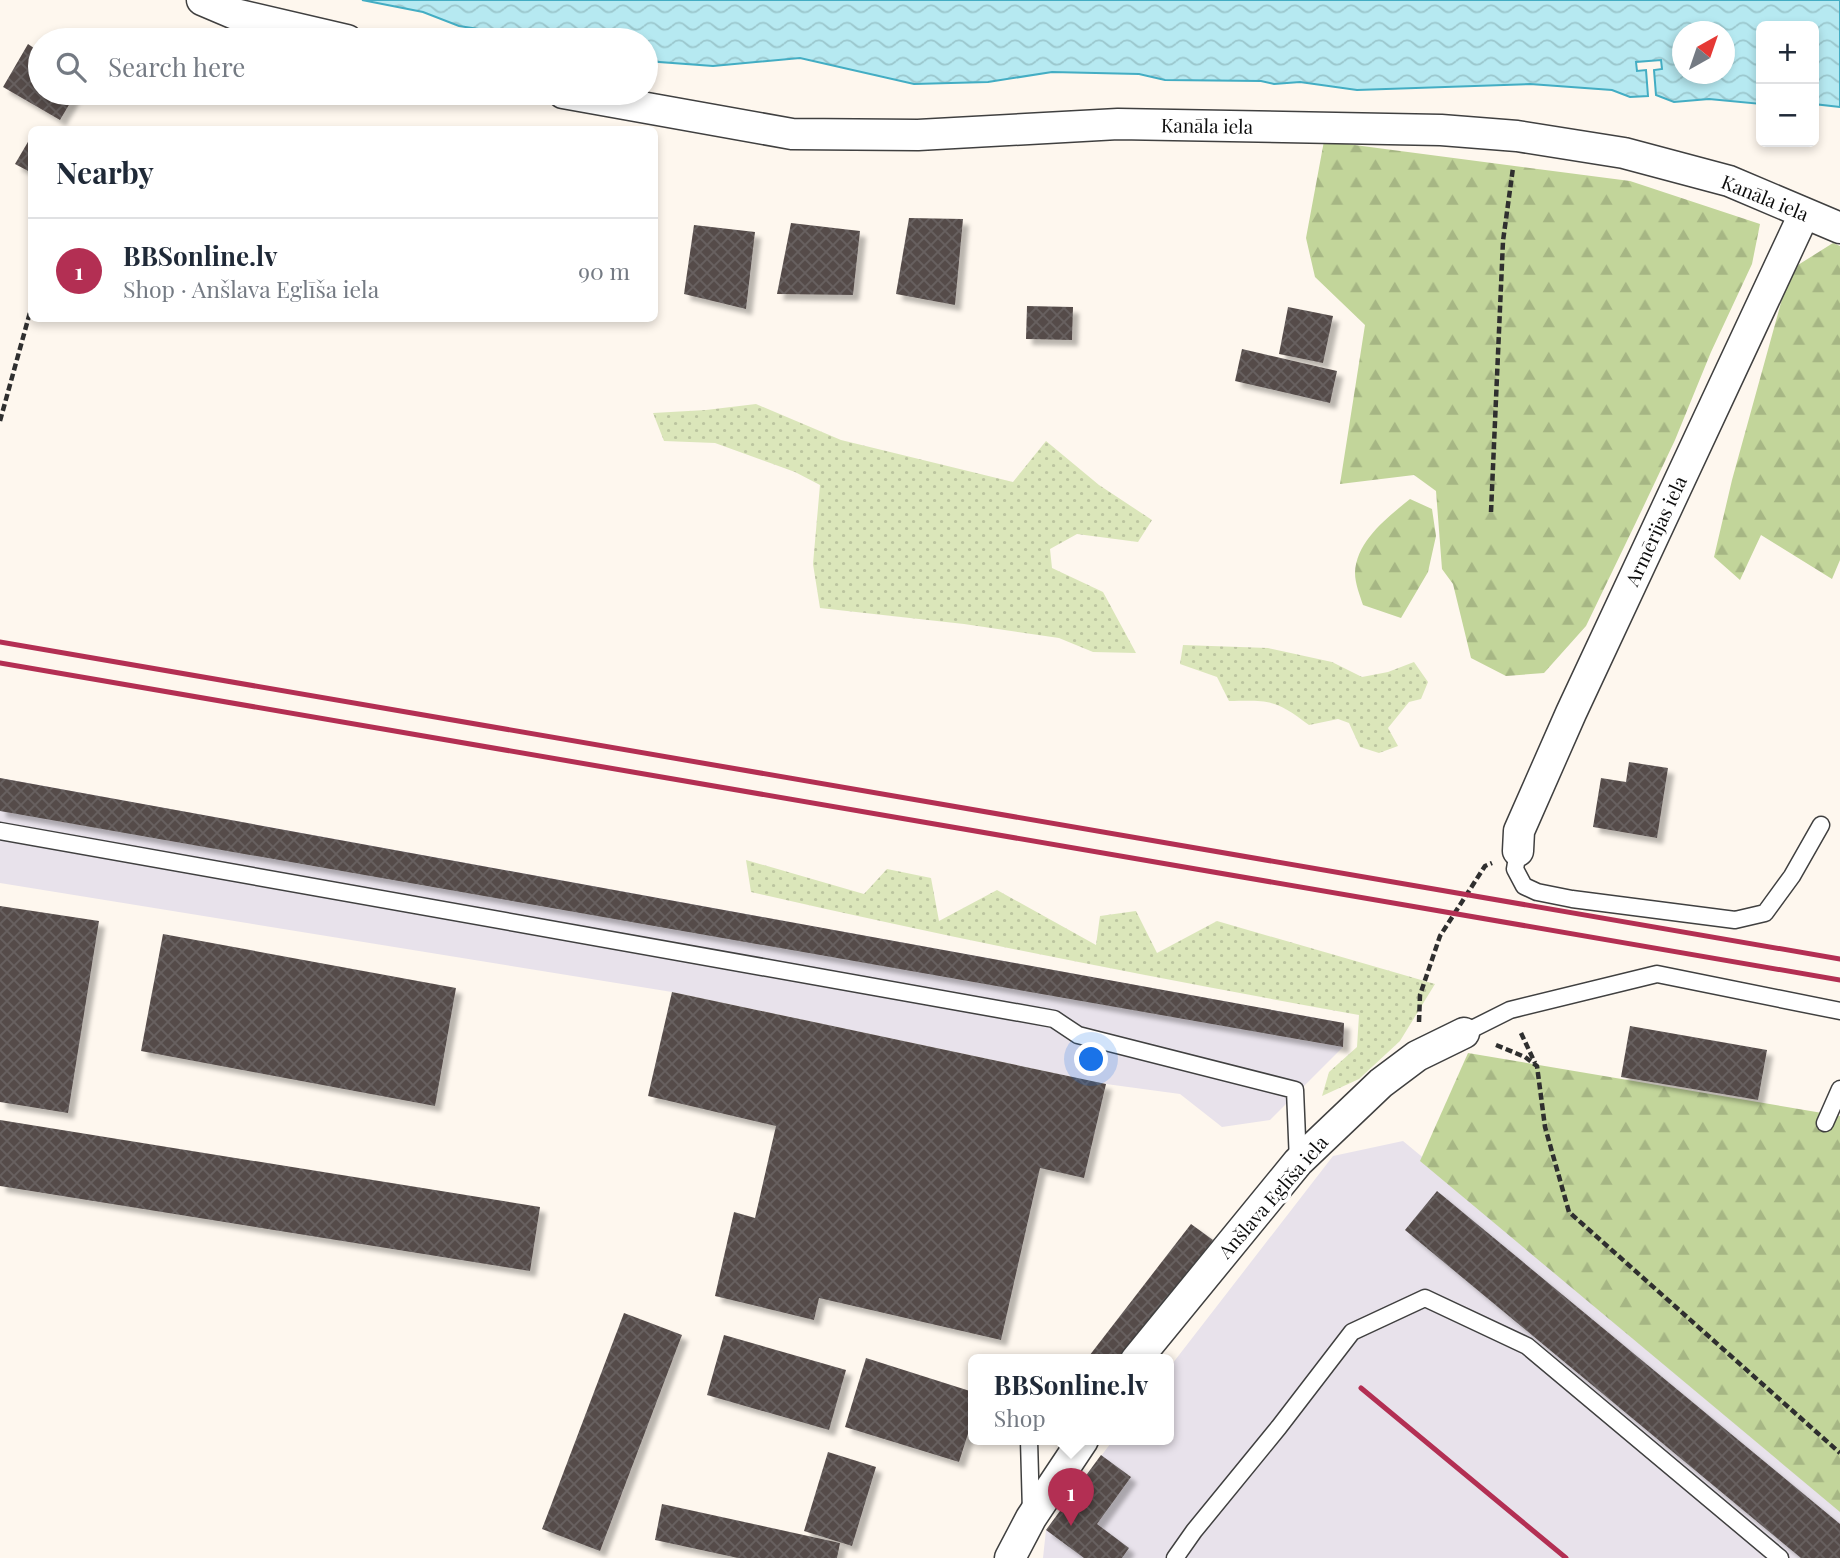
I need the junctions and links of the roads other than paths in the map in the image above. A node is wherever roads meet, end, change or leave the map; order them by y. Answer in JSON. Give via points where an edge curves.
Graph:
{"nodes":[{"id":1,"x":202,"y":0,"type":"edge"},
{"id":2,"x":295,"y":28,"type":"edge"},
{"id":3,"x":630,"y":105,"type":"edge"},
{"id":4,"x":1804,"y":214,"type":"junction"},
{"id":5,"x":1840,"y":228,"type":"edge"},
{"id":6,"x":1821,"y":825,"type":"dead end"},
{"id":7,"x":0,"y":831,"type":"edge"},
{"id":8,"x":1518,"y":851,"type":"joint"},
{"id":9,"x":1840,"y":1011,"type":"edge"},
{"id":10,"x":1464,"y":1033,"type":"joint"},
{"id":11,"x":1840,"y":1089,"type":"edge"},
{"id":12,"x":1825,"y":1123,"type":"dead end"},
{"id":13,"x":1298,"y":1162,"type":"junction"},
{"id":14,"x":1141,"y":1354,"type":"edge"},
{"id":15,"x":1029,"y":1445,"type":"edge"},
{"id":16,"x":1080,"y":1445,"type":"edge"},
{"id":17,"x":1031,"y":1518,"type":"junction"},
{"id":18,"x":1010,"y":1558,"type":"edge"},
{"id":19,"x":1175,"y":1558,"type":"edge"},
{"id":20,"x":1780,"y":1558,"type":"edge"}],
"edges":[{"from":1,"to":2,"type":"street","via":[[235,14]]},
{"from":3,"to":4,"type":"street","name":"Kanāla iela","via":[[792,134],[918,135],[1118,124],[1441,130],[1517,136],[1624,153],[1716,178]]},
{"from":4,"to":5,"type":"street","name":"Kanāla iela"},
{"from":4,"to":8,"type":"street","name":"Armērijas iela","via":[[1571,713],[1519,831]]},
{"from":6,"to":8,"type":"lane","via":[[1765,913],[1735,920],[1537,892],[1524,886],[1515,869]]},
{"from":7,"to":13,"type":"lane","via":[[1054,1019],[1078,1035],[1295,1090]]},
{"from":9,"to":10,"type":"lane","via":[[1657,974],[1510,1010]]},
{"from":10,"to":13,"type":"street","name":"Anšlava Eglīša iela","via":[[1417,1056],[1381,1083]]},
{"from":11,"to":12,"type":"lane"},
{"from":13,"to":14,"type":"street","name":"Anšlava Eglīša iela"},
{"from":15,"to":17,"type":"lane"},
{"from":16,"to":17,"type":"street"},
{"from":17,"to":18,"type":"street"},
{"from":19,"to":20,"type":"lane","via":[[1352,1332],[1425,1298],[1527,1346]]}]}
